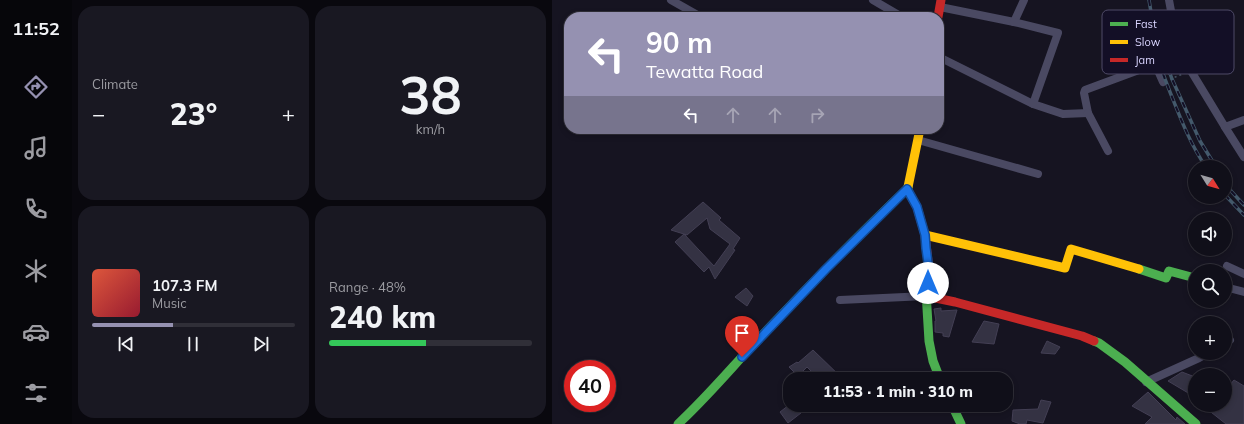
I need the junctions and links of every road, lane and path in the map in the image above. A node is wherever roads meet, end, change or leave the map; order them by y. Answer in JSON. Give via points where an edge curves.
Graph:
{"nodes":[{"id":1,"x":671,"y":0,"type":"edge"},
{"id":2,"x":873,"y":0,"type":"edge"},
{"id":3,"x":1024,"y":0,"type":"edge"},
{"id":4,"x":1169,"y":0,"type":"edge"},
{"id":5,"x":941,"y":3,"type":"edge"},
{"id":6,"x":1171,"y":10,"type":"edge"},
{"id":7,"x":692,"y":12,"type":"edge"},
{"id":8,"x":893,"y":12,"type":"edge"},
{"id":9,"x":1014,"y":22,"type":"junction"},
{"id":10,"x":944,"y":60,"type":"edge"},
{"id":11,"x":1127,"y":74,"type":"edge"},
{"id":12,"x":1159,"y":74,"type":"edge"},
{"id":13,"x":1183,"y":74,"type":"edge"},
{"id":14,"x":1193,"y":74,"type":"edge"},
{"id":15,"x":1163,"y":82,"type":"joint"},
{"id":16,"x":1033,"y":104,"type":"junction"},
{"id":17,"x":1088,"y":113,"type":"junction"},
{"id":18,"x":1244,"y":120,"type":"edge"},
{"id":19,"x":1224,"y":127,"type":"junction"},
{"id":20,"x":919,"y":134,"type":"edge"},
{"id":21,"x":918,"y":140,"type":"junction"},
{"id":22,"x":1108,"y":152,"type":"dead end"},
{"id":23,"x":1244,"y":157,"type":"edge"},
{"id":24,"x":1038,"y":174,"type":"dead end"},
{"id":25,"x":907,"y":189,"type":"junction"},
{"id":26,"x":925,"y":235,"type":"junction"},
{"id":27,"x":1232,"y":268,"type":"edge"},
{"id":28,"x":1244,"y":274,"type":"edge"},
{"id":29,"x":1188,"y":276,"type":"edge"},
{"id":30,"x":1232,"y":289,"type":"edge"},
{"id":31,"x":1244,"y":292,"type":"edge"},
{"id":32,"x":926,"y":296,"type":"junction"},
{"id":33,"x":840,"y":300,"type":"dead end"},
{"id":34,"x":1195,"y":360,"type":"edge"},
{"id":35,"x":937,"y":372,"type":"edge"},
{"id":36,"x":1146,"y":382,"type":"junction"},
{"id":37,"x":955,"y":412,"type":"edge"},
{"id":38,"x":678,"y":424,"type":"edge"},
{"id":39,"x":961,"y":424,"type":"edge"},
{"id":40,"x":1196,"y":424,"type":"edge"}],
"edges":[{"from":1,"to":7,"type":"street"},
{"from":2,"to":8,"type":"street"},
{"from":3,"to":9,"type":"street"},
{"from":4,"to":6,"type":"street"},
{"from":5,"to":9,"type":"street"},
{"from":9,"to":16,"type":"street","via":[[1058,33]]},
{"from":10,"to":16,"type":"street"},
{"from":11,"to":17,"type":"street","via":[[1085,90]]},
{"from":12,"to":15,"type":"street"},
{"from":13,"to":15,"type":"path"},
{"from":14,"to":19,"type":"street"},
{"from":16,"to":17,"type":"street","via":[[1063,114]]},
{"from":17,"to":22,"type":"street"},
{"from":18,"to":19,"type":"street"},
{"from":19,"to":23,"type":"street"},
{"from":20,"to":21,"type":"street"},
{"from":21,"to":24,"type":"street"},
{"from":21,"to":25,"type":"street"},
{"from":25,"to":26,"type":"street","via":[[919,212]]},
{"from":25,"to":38,"type":"street","via":[[826,269]]},
{"from":26,"to":29,"type":"street","via":[[1065,268],[1071,250],[1166,278],[1169,270]]},
{"from":26,"to":32,"type":"street","via":[[929,270]]},
{"from":27,"to":28,"type":"street"},
{"from":30,"to":31,"type":"street"},
{"from":32,"to":33,"type":"street"},
{"from":32,"to":35,"type":"street","via":[[929,341]]},
{"from":32,"to":36,"type":"street","via":[[1082,336],[1099,343]]},
{"from":34,"to":36,"type":"street"},
{"from":36,"to":40,"type":"street"},
{"from":37,"to":39,"type":"street"}]}
